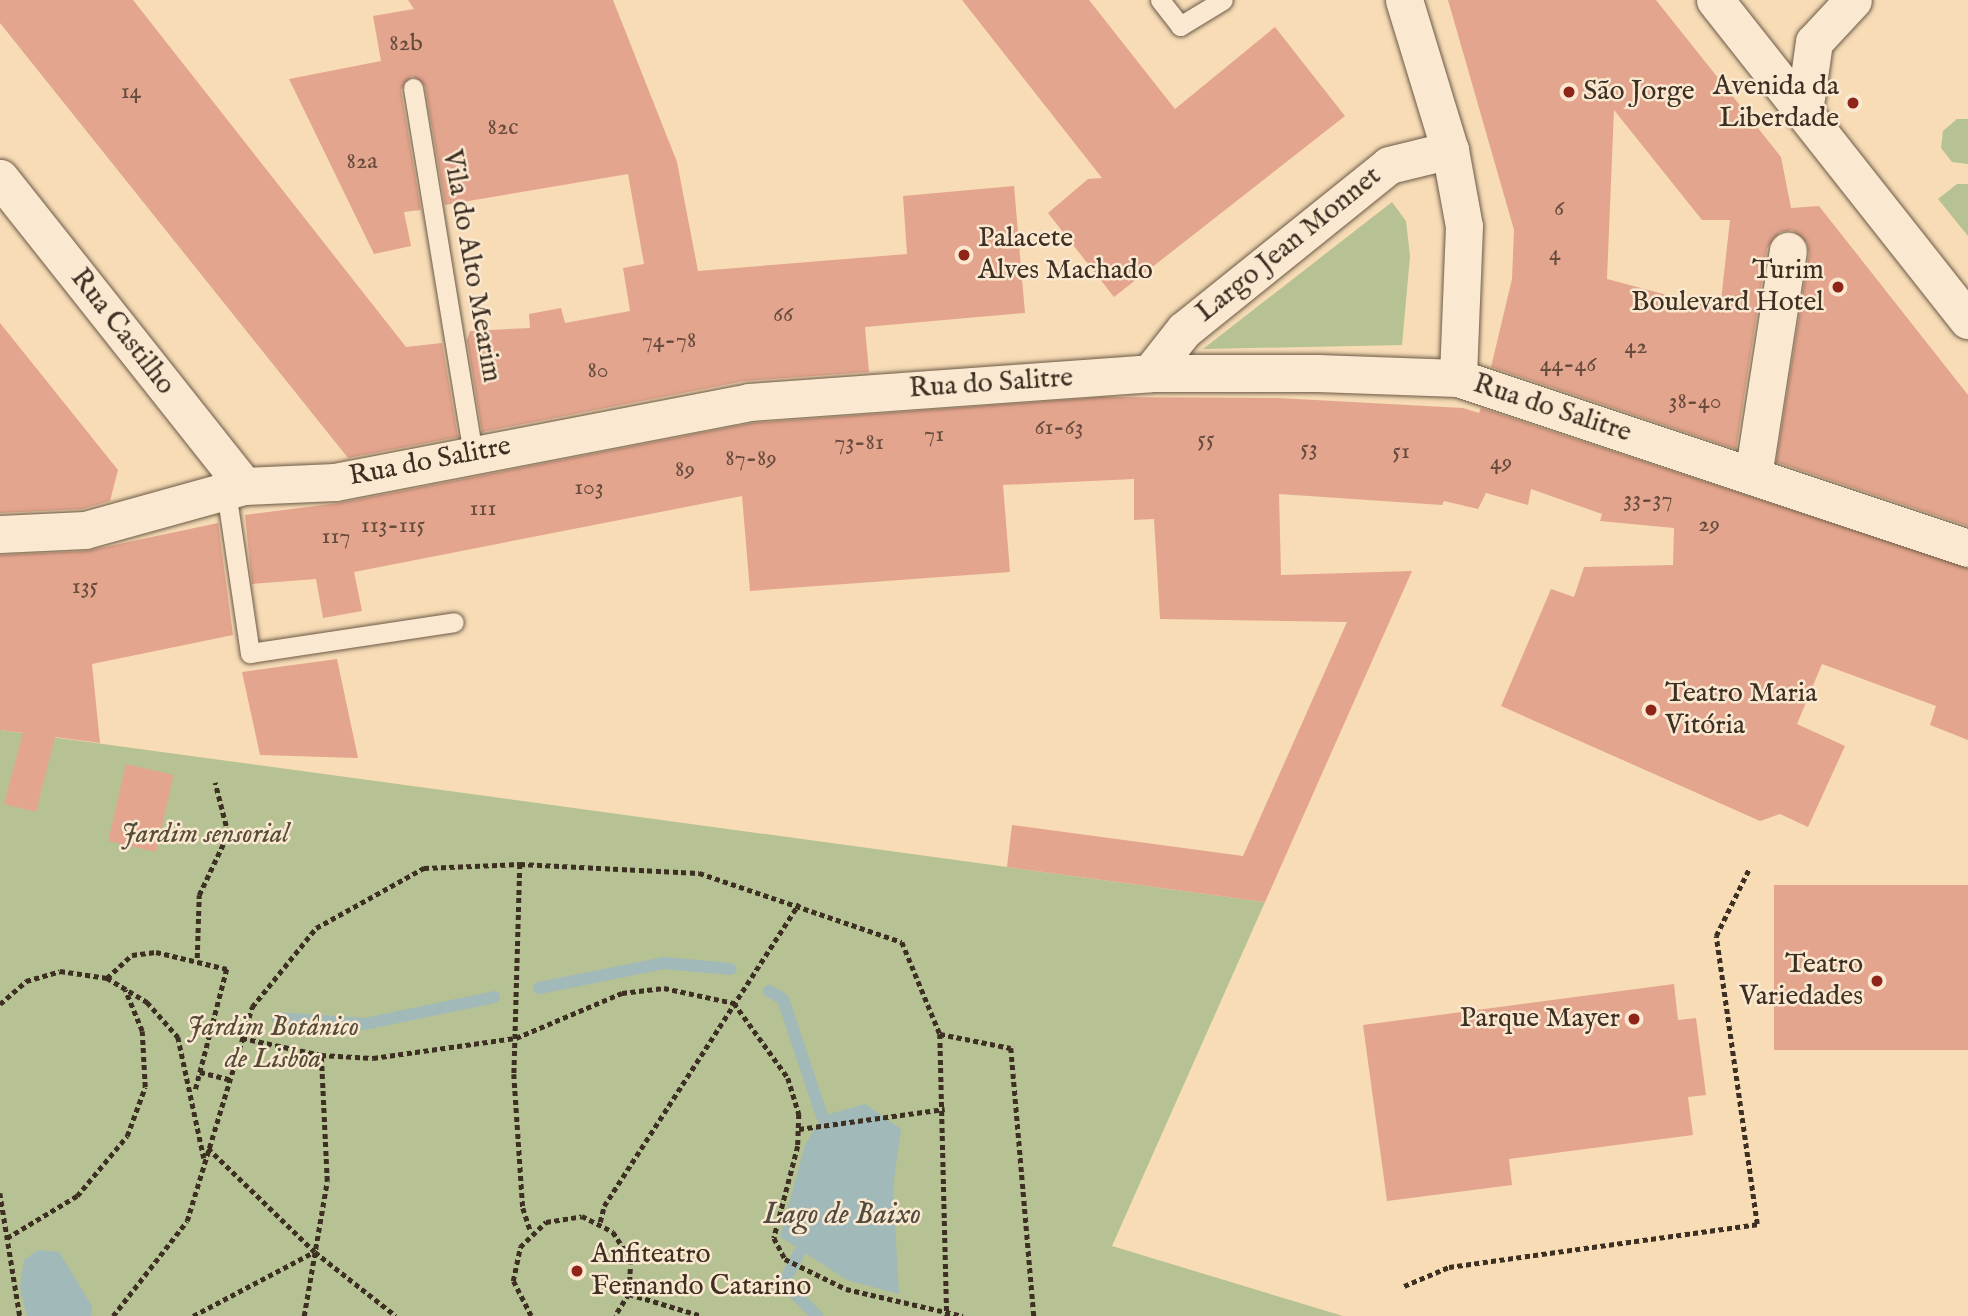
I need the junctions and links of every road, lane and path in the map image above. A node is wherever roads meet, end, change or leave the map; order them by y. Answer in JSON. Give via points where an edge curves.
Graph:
{"nodes":[{"id":1,"x":1160,"y":0,"type":"edge"},
{"id":2,"x":1223,"y":0,"type":"edge"},
{"id":3,"x":1405,"y":0,"type":"edge"},
{"id":4,"x":1715,"y":0,"type":"edge"},
{"id":5,"x":1853,"y":0,"type":"edge"},
{"id":6,"x":413,"y":89,"type":"dead end"},
{"id":7,"x":1804,"y":112,"type":"junction"},
{"id":8,"x":1450,"y":150,"type":"junction"},
{"id":9,"x":0,"y":178,"type":"edge"},
{"id":10,"x":1788,"y":251,"type":"dead end"},
{"id":11,"x":1968,"y":320,"type":"edge"},
{"id":12,"x":1150,"y":373,"type":"junction"},
{"id":13,"x":1458,"y":378,"type":"junction"},
{"id":14,"x":473,"y":453,"type":"junction"},
{"id":15,"x":1753,"y":476,"type":"junction"},
{"id":16,"x":235,"y":489,"type":"junction"},
{"id":17,"x":0,"y":534,"type":"edge"},
{"id":18,"x":1968,"y":548,"type":"edge"},
{"id":19,"x":454,"y":622,"type":"dead end"},
{"id":20,"x":215,"y":783,"type":"dead end"},
{"id":21,"x":520,"y":864,"type":"junction"},
{"id":22,"x":1749,"y":869,"type":"dead end"},
{"id":23,"x":799,"y":903,"type":"junction"},
{"id":24,"x":197,"y":958,"type":"junction"},
{"id":25,"x":107,"y":978,"type":"junction"},
{"id":26,"x":125,"y":989,"type":"junction"},
{"id":27,"x":734,"y":1003,"type":"junction"},
{"id":28,"x":0,"y":1004,"type":"edge"},
{"id":29,"x":940,"y":1034,"type":"junction"},
{"id":30,"x":242,"y":1038,"type":"junction"},
{"id":31,"x":516,"y":1038,"type":"junction"},
{"id":32,"x":321,"y":1055,"type":"junction"},
{"id":33,"x":200,"y":1072,"type":"junction"},
{"id":34,"x":229,"y":1079,"type":"junction"},
{"id":35,"x":195,"y":1095,"type":"junction"},
{"id":36,"x":945,"y":1109,"type":"junction"},
{"id":37,"x":799,"y":1129,"type":"junction"},
{"id":38,"x":208,"y":1148,"type":"junction"},
{"id":39,"x":205,"y":1160,"type":"junction"},
{"id":40,"x":0,"y":1193,"type":"edge"},
{"id":41,"x":600,"y":1222,"type":"junction"},
{"id":42,"x":531,"y":1232,"type":"junction"},
{"id":43,"x":7,"y":1238,"type":"junction"},
{"id":44,"x":315,"y":1252,"type":"junction"},
{"id":45,"x":1404,"y":1286,"type":"dead end"},
{"id":46,"x":629,"y":1294,"type":"junction"},
{"id":47,"x":208,"y":1307,"type":"junction"},
{"id":48,"x":528,"y":1315,"type":"edge"},
{"id":49,"x":947,"y":1315,"type":"edge"},
{"id":50,"x":20,"y":1316,"type":"edge"},
{"id":51,"x":113,"y":1316,"type":"edge"},
{"id":52,"x":194,"y":1316,"type":"edge"},
{"id":53,"x":206,"y":1316,"type":"edge"},
{"id":54,"x":304,"y":1316,"type":"edge"},
{"id":55,"x":396,"y":1316,"type":"edge"},
{"id":56,"x":615,"y":1316,"type":"edge"},
{"id":57,"x":702,"y":1316,"type":"edge"},
{"id":58,"x":963,"y":1316,"type":"edge"},
{"id":59,"x":1034,"y":1316,"type":"edge"}],
"edges":[{"from":1,"to":2,"type":"lane","via":[[1180,26]]},
{"from":3,"to":8,"type":"street"},
{"from":4,"to":7,"type":"street"},
{"from":5,"to":7,"type":"street","via":[[1814,42]]},
{"from":6,"to":14,"type":"lane","name":"Vila do Alto Mearim"},
{"from":7,"to":11,"type":"street"},
{"from":8,"to":12,"type":"street","name":"Largo Jean Monnet","via":[[1389,165],[1184,330]]},
{"from":8,"to":13,"type":"street","via":[[1464,226]]},
{"from":9,"to":16,"type":"street","name":"Rua Castilho"},
{"from":10,"to":15,"type":"street"},
{"from":12,"to":13,"type":"street","name":"Rua do Salitre"},
{"from":12,"to":14,"type":"street","name":"Rua do Salitre","via":[[749,402]]},
{"from":13,"to":15,"type":"street","name":"Rua do Salitre"},
{"from":14,"to":16,"type":"street","name":"Rua do Salitre","via":[[335,482]]},
{"from":15,"to":18,"type":"street","name":"Rua do Salitre"},
{"from":16,"to":17,"type":"street","name":"Rua do Salitre","via":[[85,530]]},
{"from":16,"to":19,"type":"lane","via":[[250,653]]},
{"from":20,"to":24,"type":"path","via":[[228,834],[198,895]]},
{"from":21,"to":23,"type":"path","via":[[699,873]]},
{"from":21,"to":30,"type":"path","via":[[424,868],[316,928],[252,1007]]},
{"from":21,"to":31,"type":"path"},
{"from":22,"to":45,"type":"path","via":[[1716,936],[1757,1224],[1449,1268]]},
{"from":23,"to":27,"type":"path"},
{"from":23,"to":29,"type":"path","via":[[902,942]]},
{"from":24,"to":25,"type":"path","via":[[156,952],[132,955]]},
{"from":24,"to":33,"type":"path","via":[[227,969]]},
{"from":25,"to":26,"type":"path"},
{"from":25,"to":28,"type":"path","via":[[60,971],[26,981]]},
{"from":26,"to":35,"type":"path","via":[[147,1002],[178,1037]]},
{"from":26,"to":43,"type":"path","via":[[142,1031],[145,1087],[127,1136],[77,1196]]},
{"from":27,"to":31,"type":"path","via":[[675,989],[622,993]]},
{"from":27,"to":37,"type":"path","via":[[788,1078]]},
{"from":27,"to":41,"type":"path"},
{"from":29,"to":36,"type":"path"},
{"from":29,"to":59,"type":"path","via":[[1011,1048]]},
{"from":30,"to":32,"type":"path"},
{"from":30,"to":34,"type":"path"},
{"from":31,"to":32,"type":"path","via":[[373,1058]]},
{"from":31,"to":42,"type":"path","via":[[523,1208]]},
{"from":32,"to":44,"type":"path","via":[[327,1181]]},
{"from":33,"to":34,"type":"path"},
{"from":33,"to":35,"type":"path"},
{"from":34,"to":38,"type":"path"},
{"from":35,"to":39,"type":"path"},
{"from":36,"to":37,"type":"path"},
{"from":36,"to":49,"type":"path"},
{"from":37,"to":49,"type":"path","via":[[774,1238],[785,1259],[846,1289]]},
{"from":38,"to":39,"type":"path"},
{"from":38,"to":44,"type":"path"},
{"from":39,"to":51,"type":"path","via":[[187,1221]]},
{"from":40,"to":43,"type":"path"},
{"from":41,"to":42,"type":"path","via":[[563,1216]]},
{"from":41,"to":46,"type":"path","via":[[624,1244],[631,1260]]},
{"from":42,"to":48,"type":"path","via":[[520,1247],[513,1281]]},
{"from":43,"to":50,"type":"path"},
{"from":44,"to":47,"type":"path"},
{"from":44,"to":54,"type":"path"},
{"from":44,"to":55,"type":"path"},
{"from":46,"to":56,"type":"path"},
{"from":46,"to":57,"type":"path"},
{"from":47,"to":52,"type":"path"},
{"from":47,"to":53,"type":"path"},
{"from":49,"to":58,"type":"path"}]}
